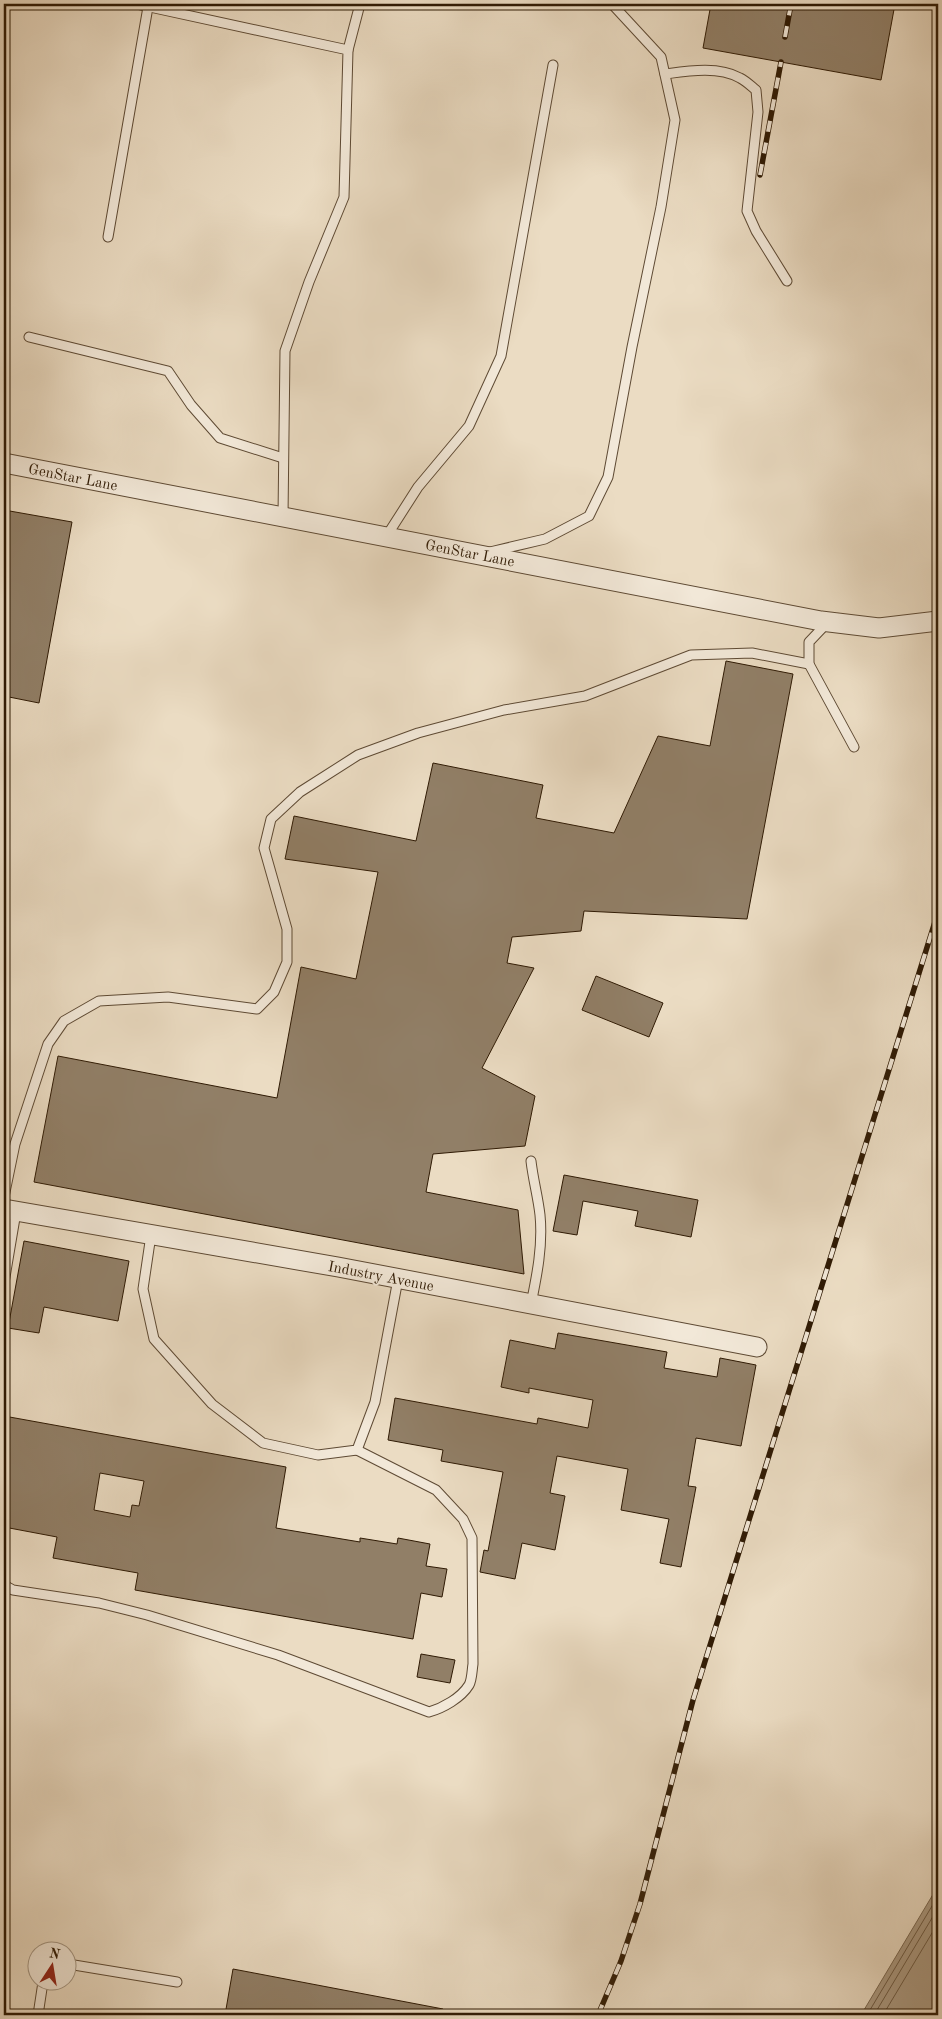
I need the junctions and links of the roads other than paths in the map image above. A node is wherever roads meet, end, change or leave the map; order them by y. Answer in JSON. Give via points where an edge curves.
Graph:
{"nodes":[{"id":1,"x":136,"y":4,"type":"edge"},
{"id":2,"x":360,"y":4,"type":"edge"},
{"id":3,"x":612,"y":4,"type":"edge"},
{"id":4,"x":148,"y":7,"type":"junction"},
{"id":5,"x":348,"y":50,"type":"junction"},
{"id":6,"x":553,"y":65,"type":"dead end"},
{"id":7,"x":665,"y":74,"type":"junction"},
{"id":8,"x":108,"y":237,"type":"dead end"},
{"id":9,"x":787,"y":281,"type":"dead end"},
{"id":10,"x":29,"y":337,"type":"dead end"},
{"id":11,"x":283,"y":458,"type":"junction"},
{"id":12,"x":4,"y":463,"type":"edge"},
{"id":13,"x":283,"y":517,"type":"junction"},
{"id":14,"x":386,"y":537,"type":"junction"},
{"id":15,"x":477,"y":555,"type":"junction"},
{"id":16,"x":938,"y":621,"type":"edge"},
{"id":17,"x":828,"y":622,"type":"junction"},
{"id":18,"x":808,"y":664,"type":"junction"},
{"id":19,"x":854,"y":747,"type":"dead end"},
{"id":20,"x":531,"y":1161,"type":"dead end"},
{"id":21,"x":4,"y":1196,"type":"edge"},
{"id":22,"x":10,"y":1211,"type":"edge"},
{"id":23,"x":151,"y":1235,"type":"junction"},
{"id":24,"x":398,"y":1279,"type":"junction"},
{"id":25,"x":4,"y":1283,"type":"edge"},
{"id":26,"x":531,"y":1304,"type":"junction"},
{"id":27,"x":757,"y":1347,"type":"dead end"},
{"id":28,"x":357,"y":1450,"type":"junction"},
{"id":29,"x":4,"y":1586,"type":"edge"},
{"id":30,"x":78,"y":1966,"type":"edge"},
{"id":31,"x":176,"y":1982,"type":"dead end"},
{"id":32,"x":41,"y":1992,"type":"edge"},
{"id":33,"x":38,"y":2015,"type":"edge"}],
"edges":[{"from":1,"to":4,"type":"lane"},
{"from":2,"to":5,"type":"lane"},
{"from":3,"to":7,"type":"lane","via":[[661,57]]},
{"from":4,"to":5,"type":"lane"},
{"from":4,"to":8,"type":"lane"},
{"from":5,"to":11,"type":"lane","via":[[344,197],[285,351]]},
{"from":6,"to":14,"type":"lane","via":[[501,356],[469,426],[418,487]]},
{"from":7,"to":9,"type":"lane","via":[[694,70],[720,72],[740,78],[756,90],[758,112],[747,211]]},
{"from":7,"to":15,"type":"lane","via":[[675,120],[608,477],[589,516],[545,539]]},
{"from":10,"to":11,"type":"lane","via":[[168,371],[220,438]]},
{"from":11,"to":13,"type":"lane"},
{"from":12,"to":13,"type":"street","name":"GenStar Lane"},
{"from":13,"to":14,"type":"street","name":"GenStar Lane"},
{"from":14,"to":15,"type":"street","name":"GenStar Lane"},
{"from":15,"to":17,"type":"street","name":"GenStar Lane"},
{"from":16,"to":17,"type":"street","name":"GenStar Lane","via":[[879,628]]},
{"from":17,"to":18,"type":"lane","via":[[809,642]]},
{"from":18,"to":19,"type":"lane"},
{"from":18,"to":21,"type":"lane","via":[[752,654],[691,655],[585,696],[504,710],[418,733],[358,755],[300,792],[271,819],[264,848],[287,928],[286,962],[274,992],[257,1009],[168,997],[99,1001],[64,1020],[48,1044],[15,1144]]},
{"from":20,"to":26,"type":"lane","via":[[541,1236]]},
{"from":22,"to":23,"type":"street","name":"Industry Avenue"},
{"from":22,"to":25,"type":"lane"},
{"from":23,"to":24,"type":"street","name":"Industry Avenue"},
{"from":23,"to":28,"type":"lane","via":[[143,1290],[154,1339],[212,1404],[263,1443],[318,1455]]},
{"from":24,"to":26,"type":"street","name":"Industry Avenue"},
{"from":24,"to":28,"type":"lane","via":[[375,1402]]},
{"from":26,"to":27,"type":"street","name":"Industry Avenue"},
{"from":28,"to":29,"type":"lane","via":[[436,1490],[463,1519],[472,1538],[473,1664],[469,1684],[439,1709],[429,1712],[278,1655],[147,1615]]},
{"from":30,"to":31,"type":"lane"},
{"from":32,"to":33,"type":"lane"}]}
